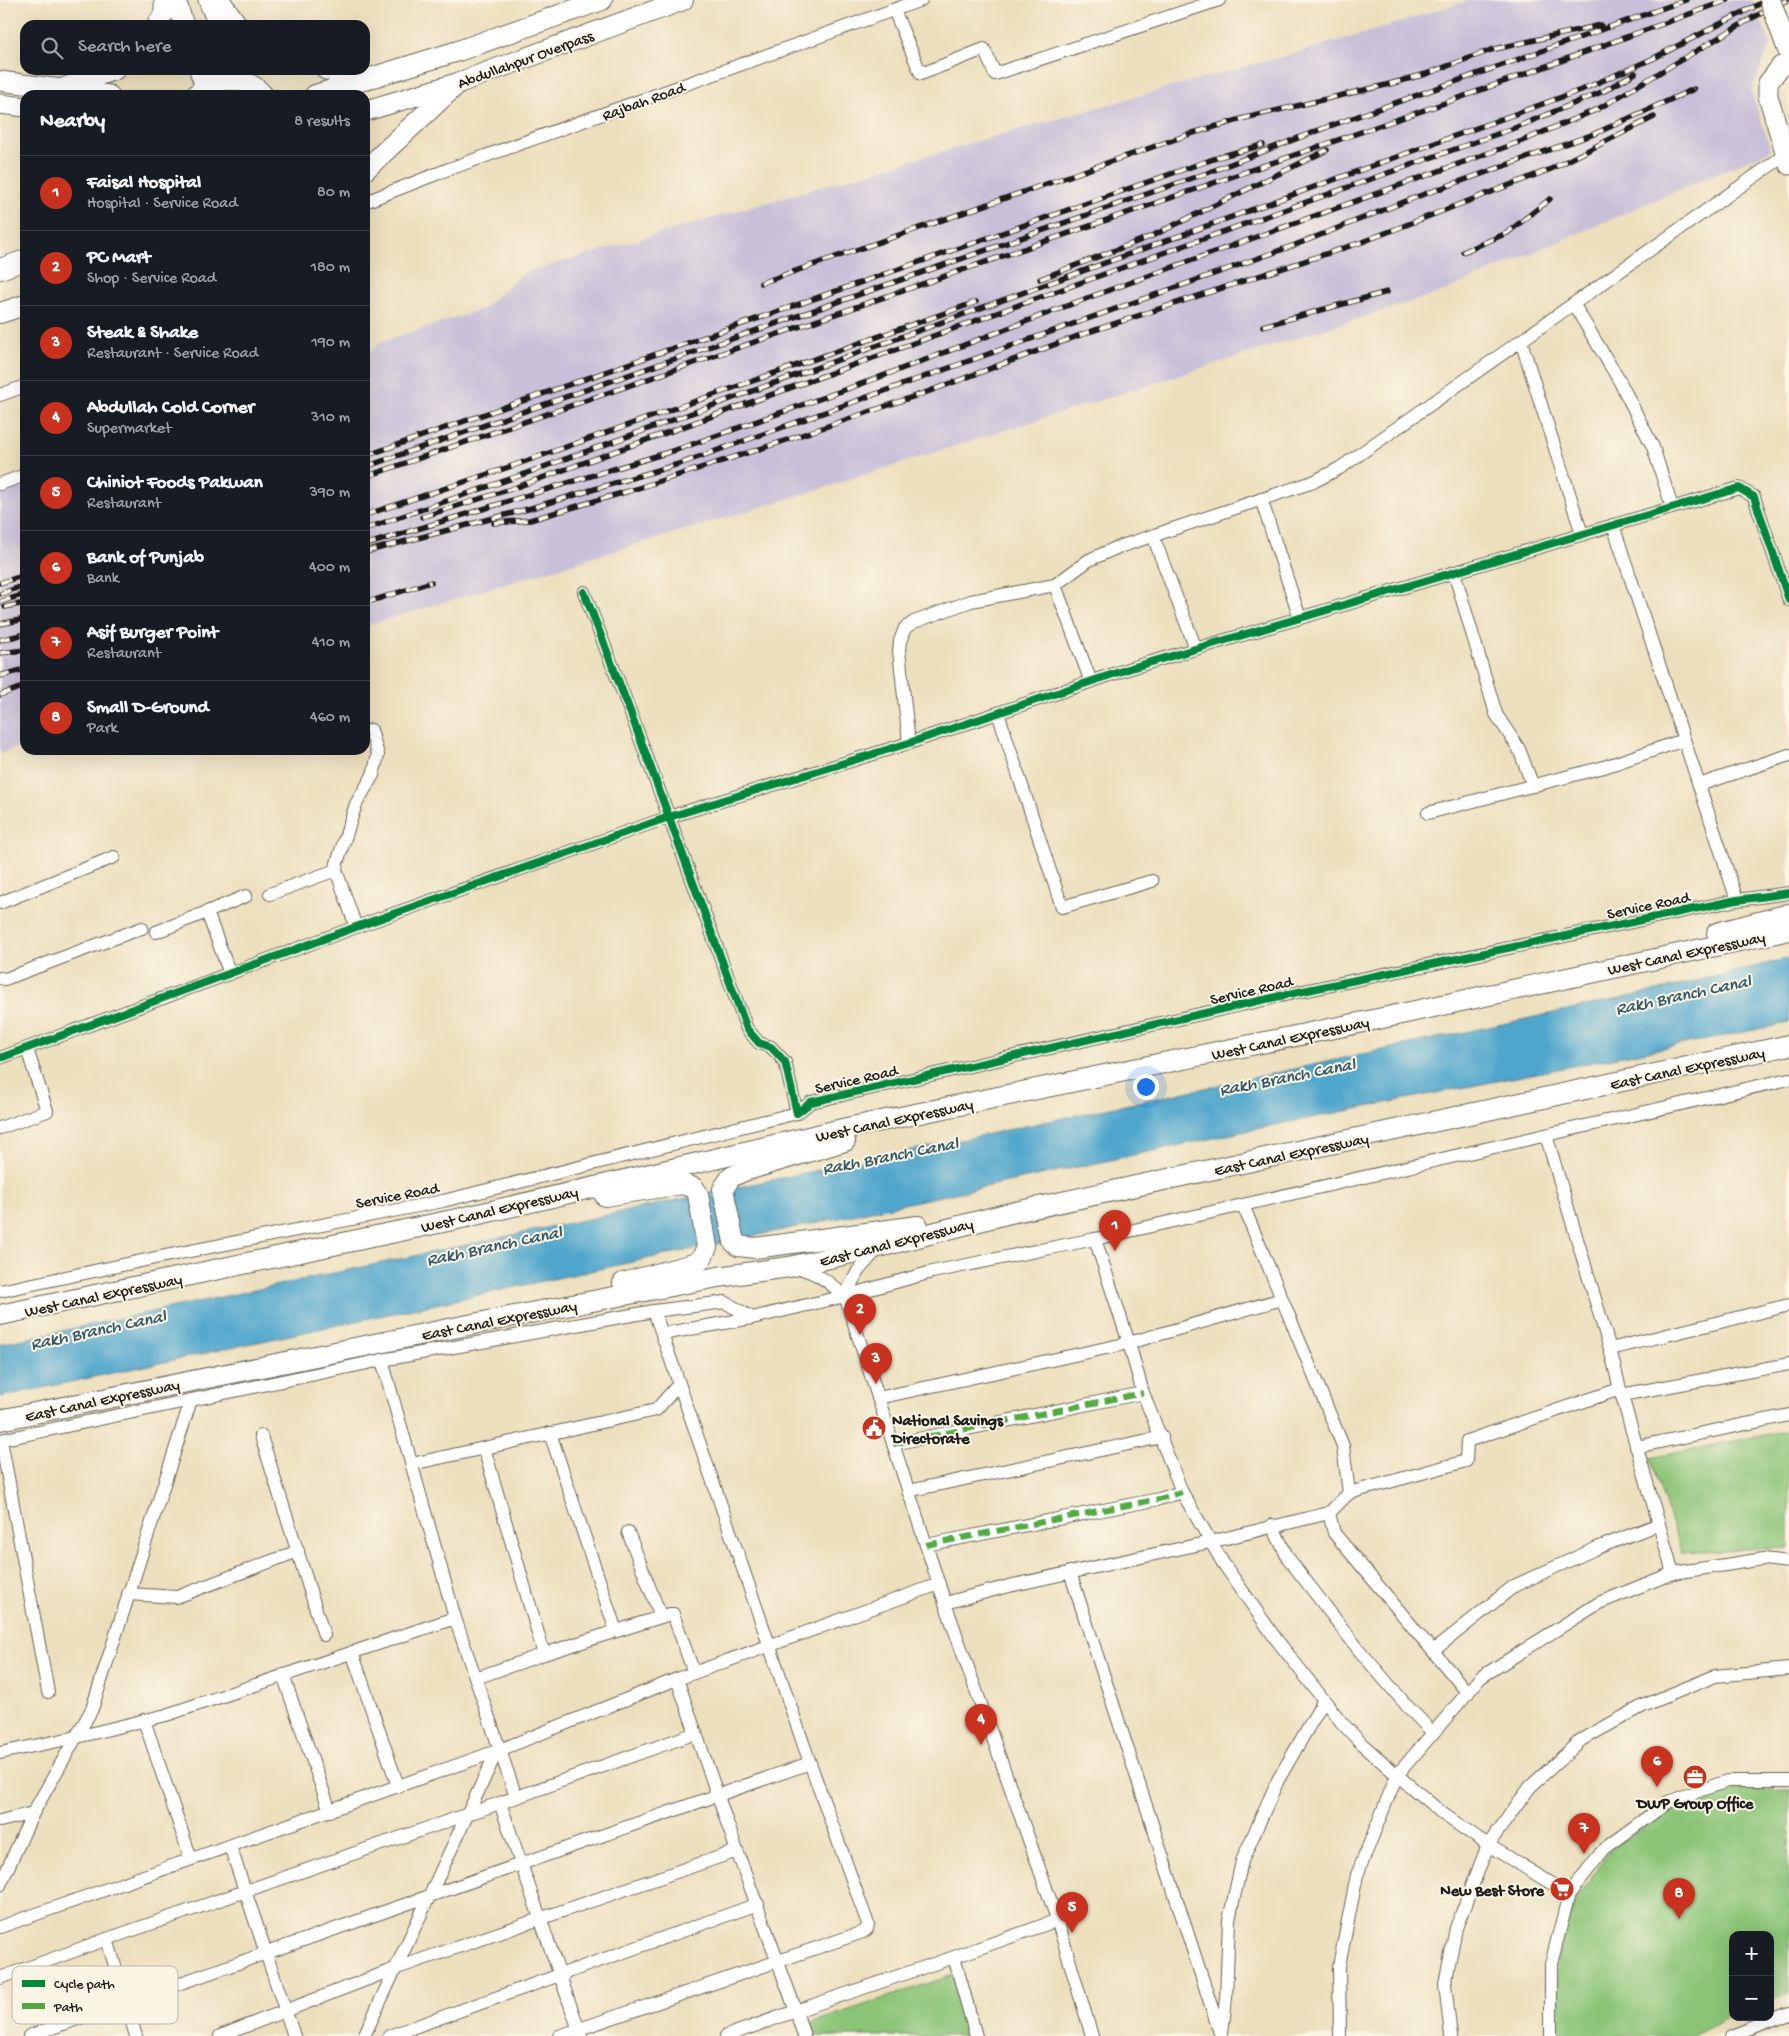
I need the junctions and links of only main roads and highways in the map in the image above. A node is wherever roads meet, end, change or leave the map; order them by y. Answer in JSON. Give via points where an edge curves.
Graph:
{"nodes":[{"id":1,"x":164,"y":0,"type":"edge"},
{"id":2,"x":176,"y":0,"type":"edge"},
{"id":3,"x":208,"y":0,"type":"edge"},
{"id":4,"x":220,"y":0,"type":"edge"},
{"id":5,"x":602,"y":0,"type":"edge"},
{"id":6,"x":683,"y":0,"type":"edge"},
{"id":7,"x":1770,"y":0,"type":"edge"},
{"id":8,"x":160,"y":20,"type":"edge"},
{"id":9,"x":182,"y":20,"type":"edge"},
{"id":10,"x":216,"y":20,"type":"edge"},
{"id":11,"x":234,"y":20,"type":"edge"},
{"id":12,"x":1789,"y":53,"type":"edge"},
{"id":13,"x":1789,"y":62,"type":"edge"},
{"id":14,"x":100,"y":75,"type":"edge"},
{"id":15,"x":236,"y":75,"type":"edge"},
{"id":16,"x":347,"y":75,"type":"edge"},
{"id":17,"x":368,"y":80,"type":"junction"},
{"id":18,"x":0,"y":81,"type":"edge"},
{"id":19,"x":458,"y":83,"type":"junction"},
{"id":20,"x":200,"y":84,"type":"edge"},
{"id":21,"x":57,"y":89,"type":"junction"},
{"id":22,"x":66,"y":90,"type":"edge"},
{"id":23,"x":257,"y":90,"type":"edge"},
{"id":24,"x":333,"y":90,"type":"edge"},
{"id":25,"x":0,"y":104,"type":"edge"},
{"id":26,"x":20,"y":106,"type":"edge"},
{"id":27,"x":370,"y":109,"type":"edge"},
{"id":28,"x":1782,"y":114,"type":"edge"},
{"id":29,"x":1787,"y":160,"type":"edge"},
{"id":30,"x":370,"y":165,"type":"edge"},
{"id":31,"x":20,"y":262,"type":"edge"},
{"id":32,"x":0,"y":269,"type":"edge"},
{"id":33,"x":20,"y":307,"type":"edge"},
{"id":34,"x":0,"y":314,"type":"edge"},
{"id":35,"x":1789,"y":914,"type":"edge"},
{"id":36,"x":1789,"y":930,"type":"edge"},
{"id":37,"x":1378,"y":1019,"type":"junction"},
{"id":38,"x":1789,"y":1045,"type":"edge"},
{"id":39,"x":1789,"y":1056,"type":"edge"},
{"id":40,"x":991,"y":1098,"type":"junction"},
{"id":41,"x":1422,"y":1125,"type":"junction"},
{"id":42,"x":1006,"y":1214,"type":"junction"},
{"id":43,"x":462,"y":1218,"type":"junction"},
{"id":44,"x":6,"y":1313,"type":"edge"},
{"id":45,"x":478,"y":1323,"type":"junction"},
{"id":46,"x":0,"y":1420,"type":"edge"}],
"edges":[{"from":1,"to":8,"type":"main road","via":[[164,13]]},
{"from":2,"to":9,"type":"main road"},
{"from":3,"to":10,"type":"main road"},
{"from":4,"to":11,"type":"main road"},
{"from":5,"to":17,"type":"main road","name":"Abdullahpur Overpass"},
{"from":6,"to":19,"type":"main road","name":"Abdullahpur Overpass"},
{"from":7,"to":12,"type":"main road","bridge":true},
{"from":13,"to":28,"type":"main road","via":[[1781,66],[1768,83],[1768,96]]},
{"from":14,"to":21,"type":"main road"},
{"from":15,"to":20,"type":"main road"},
{"from":15,"to":23,"type":"main road"},
{"from":16,"to":17,"type":"main road"},
{"from":17,"to":24,"type":"main road","name":"Abdullahpur Overpass"},
{"from":18,"to":21,"type":"main road"},
{"from":19,"to":27,"type":"main road","name":"Abdullahpur Overpass"},
{"from":19,"to":30,"type":"main road"},
{"from":21,"to":22,"type":"main road"},
{"from":25,"to":26,"type":"main road"},
{"from":28,"to":29,"type":"main road"},
{"from":31,"to":32,"type":"main road"},
{"from":33,"to":34,"type":"main road"},
{"from":35,"to":37,"type":"main road","via":[[1583,970]]},
{"from":36,"to":37,"type":"main road","name":"West Canal Expressway"},
{"from":37,"to":40,"type":"main road","name":"West Canal Expressway"},
{"from":38,"to":41,"type":"main road","name":"East Canal Expressway"},
{"from":39,"to":41,"type":"main road"},
{"from":40,"to":42,"type":"main road","via":[[744,1171],[731,1177],[723,1188],[734,1242],[738,1246],[755,1248]]},
{"from":40,"to":43,"type":"main road","name":"West Canal Expressway","via":[[790,1141]]},
{"from":41,"to":42,"type":"main road","name":"East Canal Expressway"},
{"from":42,"to":45,"type":"main road","name":"East Canal Expressway","via":[[789,1267],[718,1277]]},
{"from":43,"to":44,"type":"main road","name":"West Canal Expressway"},
{"from":43,"to":45,"type":"main road","via":[[682,1184],[694,1188],[698,1194],[707,1247],[701,1260],[693,1264]]},
{"from":45,"to":46,"type":"main road","name":"East Canal Expressway"}]}
